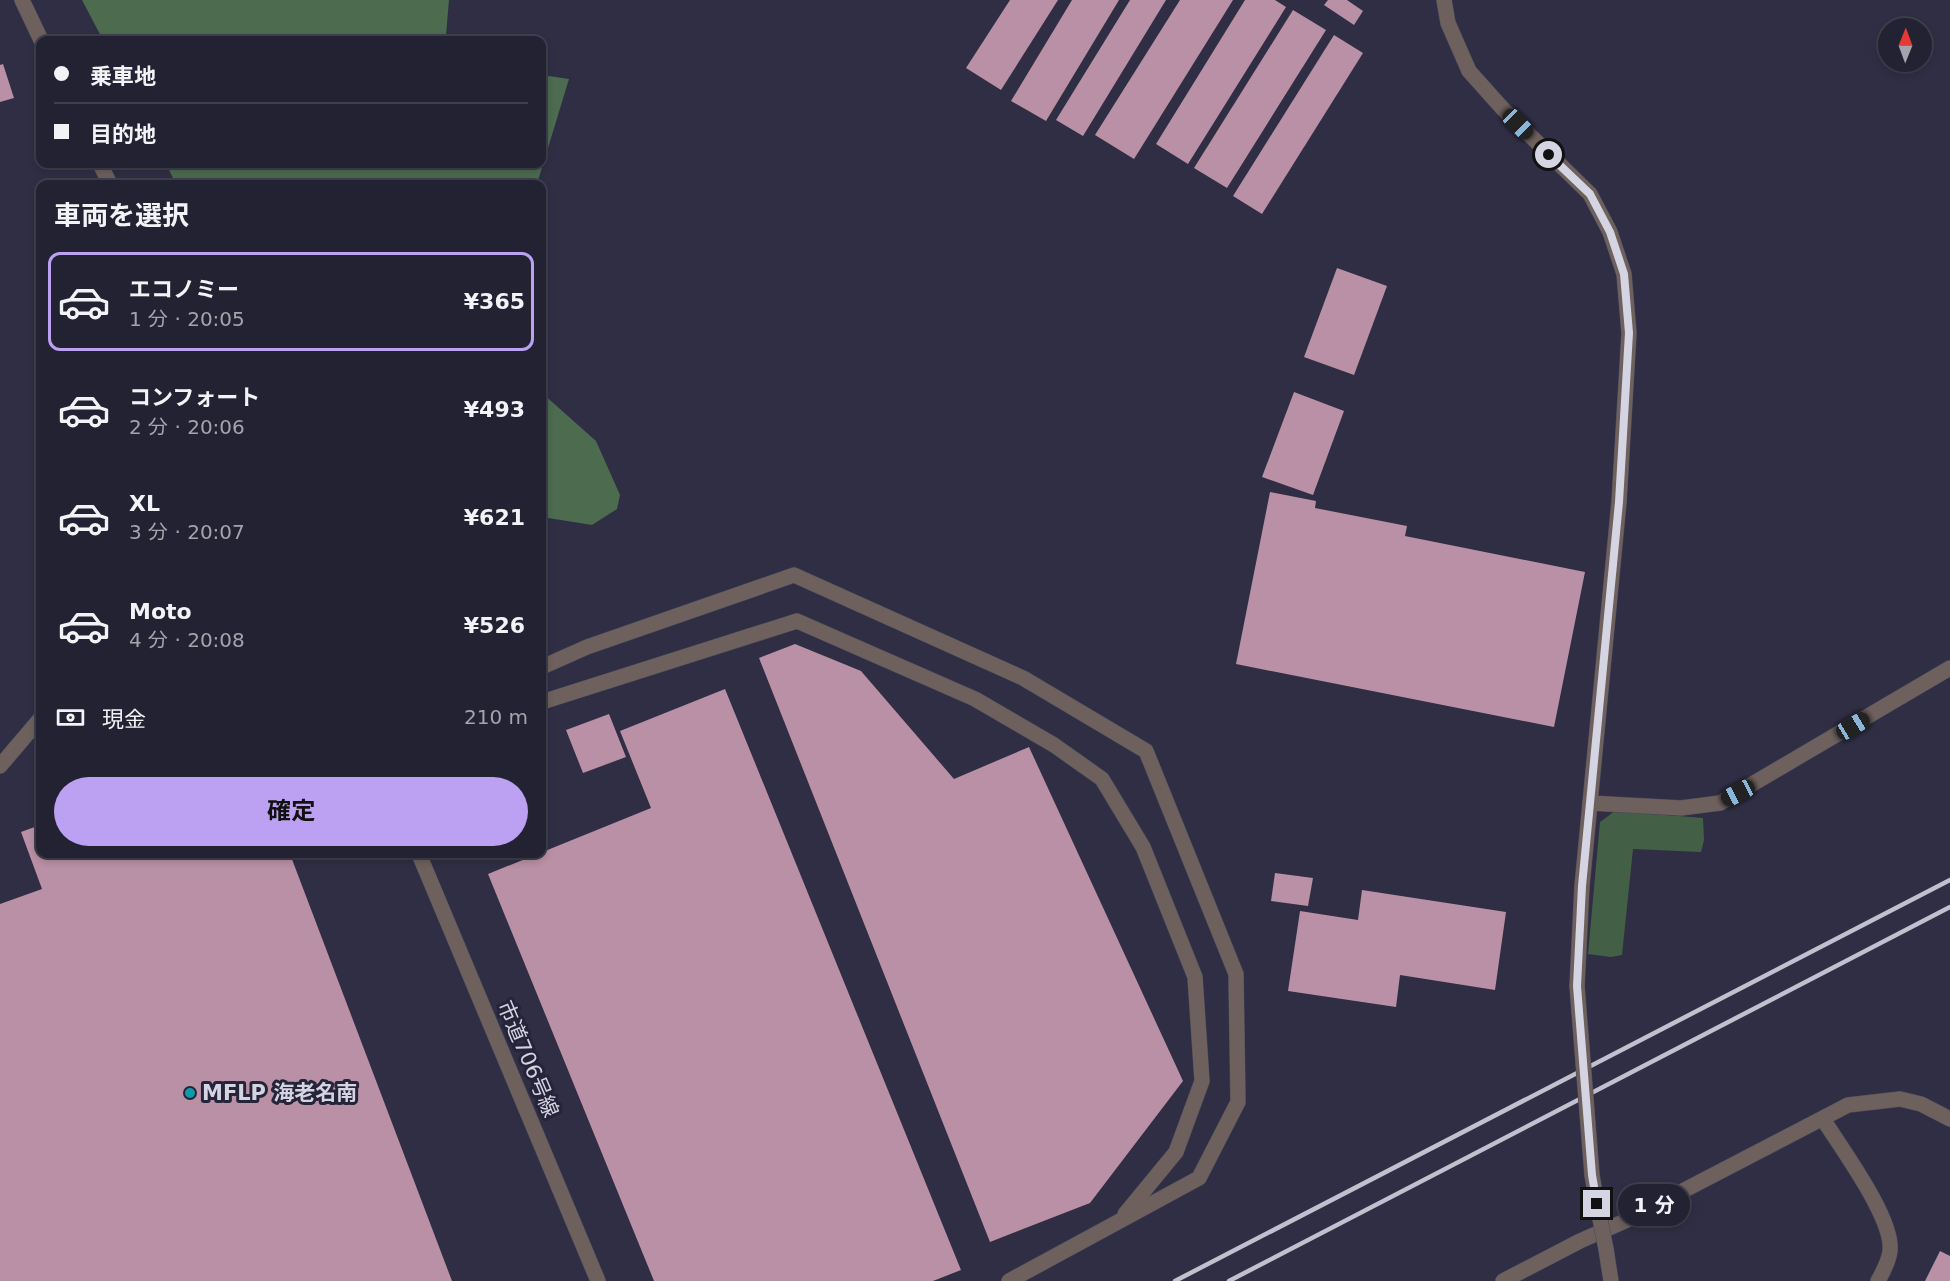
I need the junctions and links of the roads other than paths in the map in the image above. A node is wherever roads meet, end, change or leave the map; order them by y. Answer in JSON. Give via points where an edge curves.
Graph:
{"nodes":[{"id":1,"x":21,"y":0,"type":"edge"},
{"id":2,"x":1444,"y":0,"type":"edge"},
{"id":3,"x":39,"y":36,"type":"edge"},
{"id":4,"x":546,"y":665,"type":"edge"},
{"id":5,"x":1950,"y":668,"type":"edge"},
{"id":6,"x":546,"y":701,"type":"edge"},
{"id":7,"x":36,"y":724,"type":"edge"},
{"id":8,"x":0,"y":766,"type":"edge"},
{"id":9,"x":1590,"y":803,"type":"junction"},
{"id":10,"x":420,"y":858,"type":"edge"},
{"id":11,"x":1823,"y":1119,"type":"junction"},
{"id":12,"x":1950,"y":1119,"type":"edge"},
{"id":13,"x":1120,"y":1220,"type":"junction"},
{"id":14,"x":598,"y":1281,"type":"edge"},
{"id":15,"x":1009,"y":1281,"type":"edge"},
{"id":16,"x":1503,"y":1281,"type":"edge"},
{"id":17,"x":1611,"y":1281,"type":"edge"},
{"id":18,"x":1878,"y":1281,"type":"edge"}],
"edges":[{"from":1,"to":3,"type":"street"},
{"from":2,"to":9,"type":"street","via":[[1448,23],[1469,71],[1590,194],[1610,232],[1624,274],[1629,333],[1620,491]]},
{"from":4,"to":13,"type":"street","via":[[587,647],[794,575],[1023,678],[1146,751],[1236,974],[1238,1102],[1199,1178]]},
{"from":5,"to":9,"type":"street","via":[[1720,803],[1681,808]]},
{"from":6,"to":13,"type":"street","via":[[796,621],[975,699],[1054,745],[1102,779],[1143,847],[1195,977],[1202,1081],[1176,1152]]},
{"from":7,"to":8,"type":"street"},
{"from":9,"to":17,"type":"street","bridge":true,"via":[[1577,986],[1592,1175]]},
{"from":10,"to":14,"type":"street","name":"市道706号線"},
{"from":11,"to":12,"type":"street","via":[[1848,1105],[1900,1099],[1921,1104]]},
{"from":11,"to":16,"type":"street"},
{"from":11,"to":18,"type":"street","via":[[1880,1211],[1888,1231],[1890,1250]]},
{"from":13,"to":15,"type":"street"}]}
